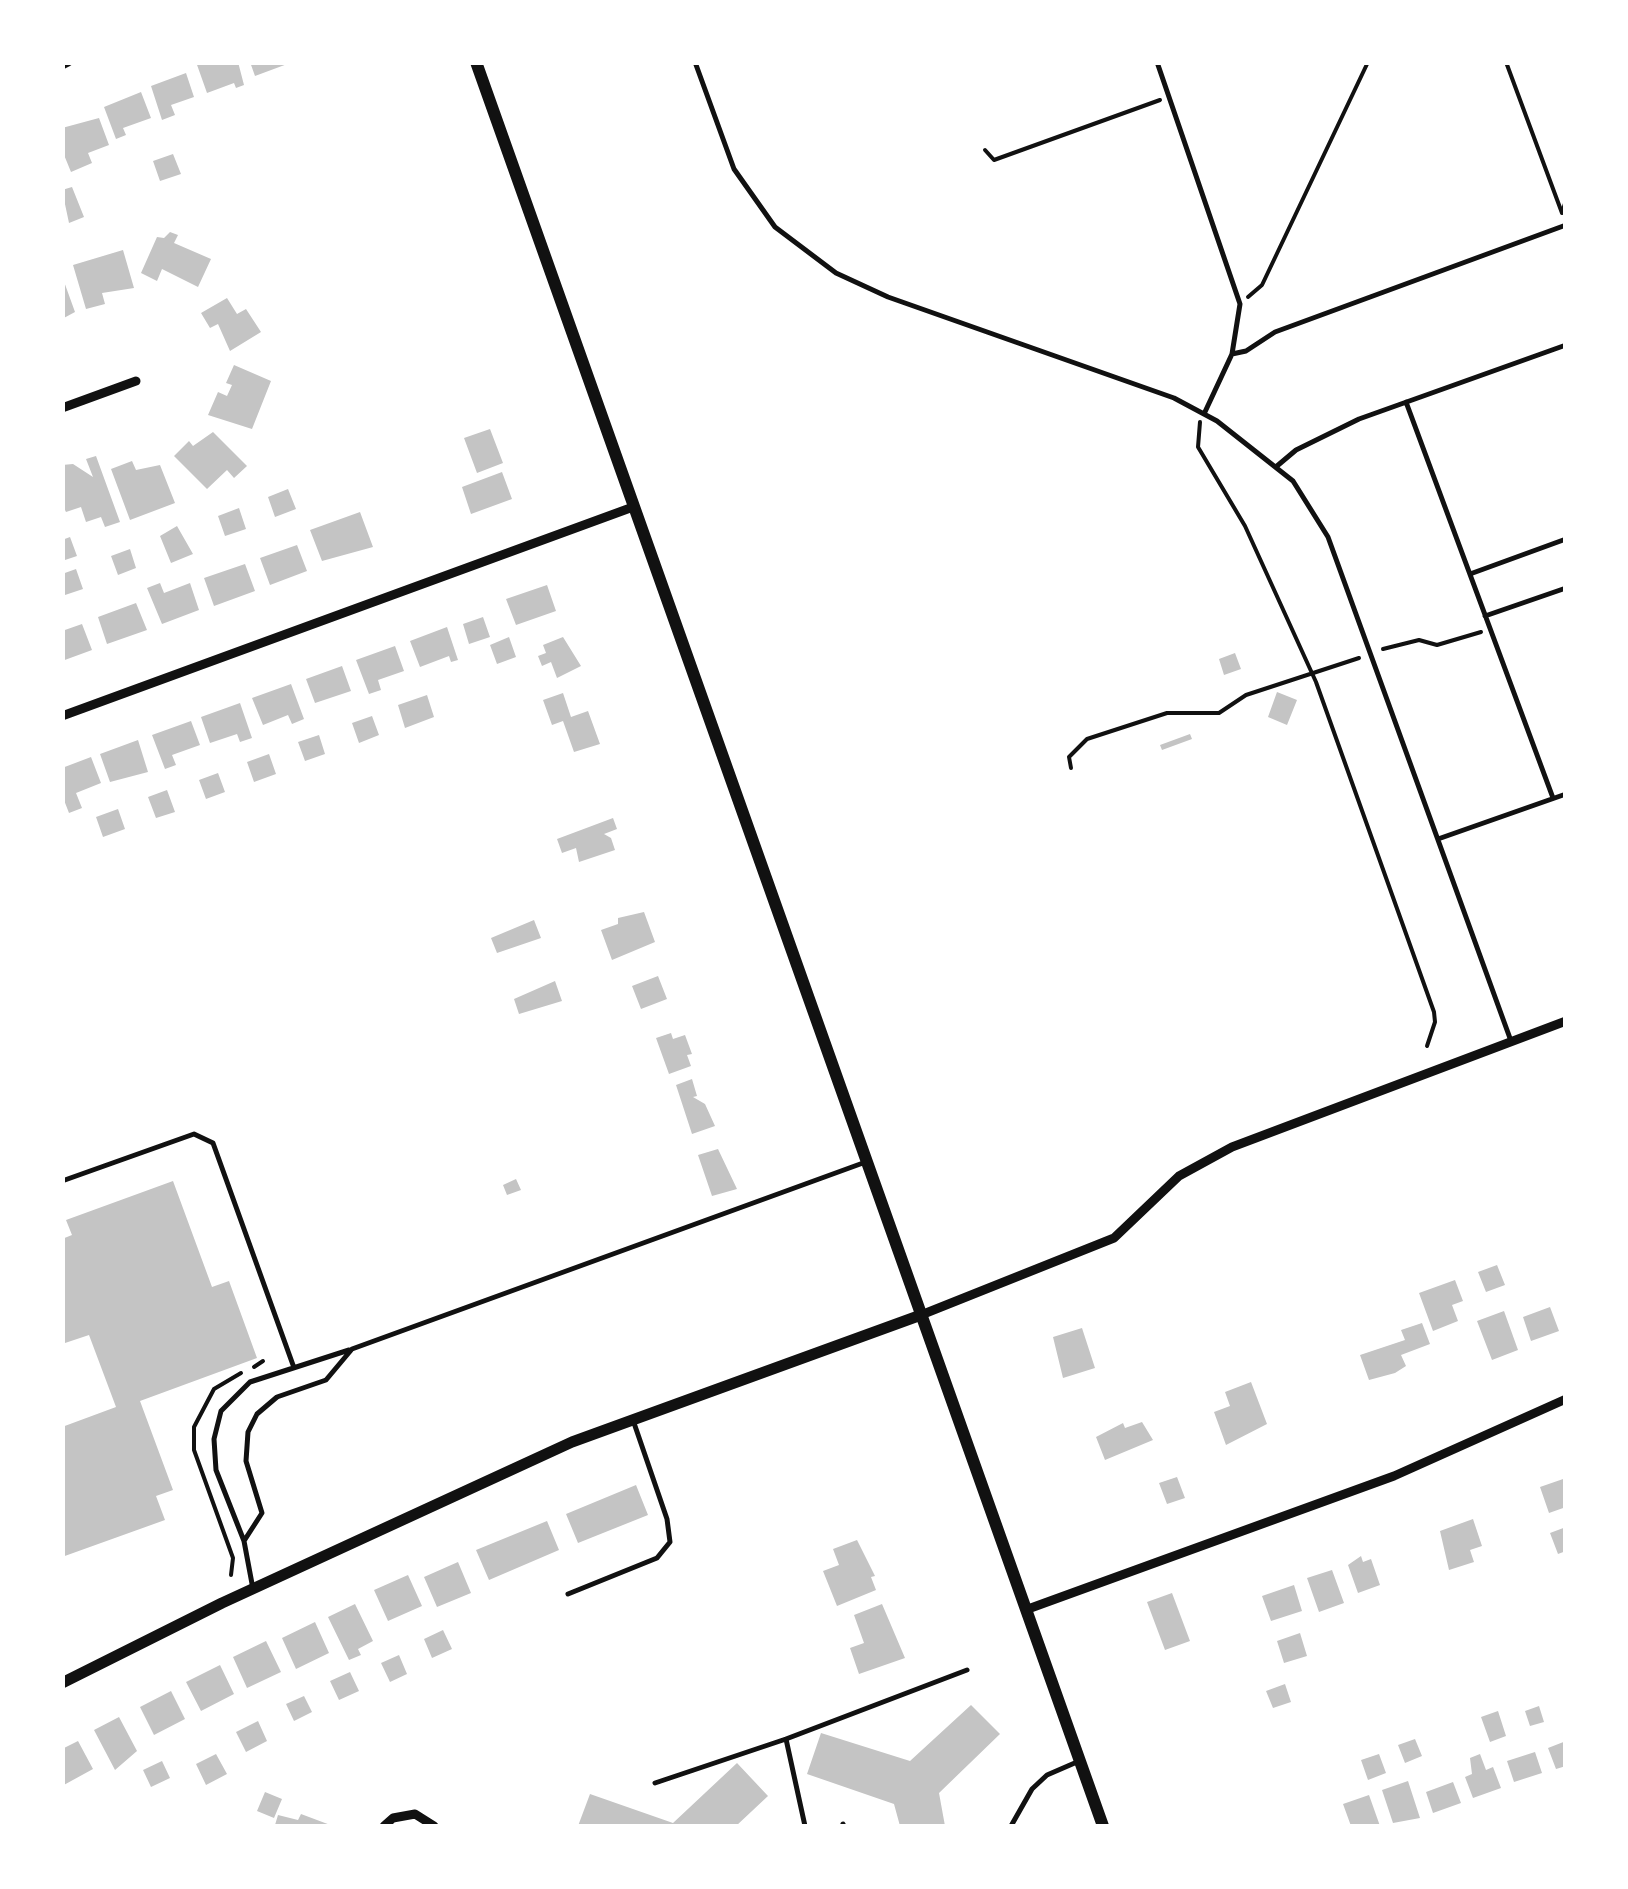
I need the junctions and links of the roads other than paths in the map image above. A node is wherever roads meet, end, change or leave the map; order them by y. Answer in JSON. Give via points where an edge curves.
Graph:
{"nodes":[{"id":1,"x":476,"y":62,"type":"edge"},
{"id":2,"x":696,"y":62,"type":"edge"},
{"id":3,"x":1157,"y":62,"type":"edge"},
{"id":4,"x":1566,"y":224,"type":"edge"},
{"id":5,"x":1566,"y":345,"type":"edge"},
{"id":6,"x":1232,"y":354,"type":"junction"},
{"id":7,"x":136,"y":381,"type":"dead end"},
{"id":8,"x":1406,"y":402,"type":"junction"},
{"id":9,"x":62,"y":408,"type":"edge"},
{"id":10,"x":1204,"y":414,"type":"junction"},
{"id":11,"x":1277,"y":466,"type":"junction"},
{"id":12,"x":633,"y":507,"type":"junction"},
{"id":13,"x":1566,"y":539,"type":"edge"},
{"id":14,"x":1470,"y":574,"type":"junction"},
{"id":15,"x":1566,"y":588,"type":"edge"},
{"id":16,"x":1486,"y":616,"type":"junction"},
{"id":17,"x":62,"y":716,"type":"edge"},
{"id":18,"x":1566,"y":794,"type":"edge"},
{"id":19,"x":1554,"y":798,"type":"junction"},
{"id":20,"x":1438,"y":840,"type":"junction"},
{"id":21,"x":1566,"y":1021,"type":"edge"},
{"id":22,"x":1511,"y":1040,"type":"junction"},
{"id":23,"x":866,"y":1162,"type":"junction"},
{"id":24,"x":62,"y":1181,"type":"edge"},
{"id":25,"x":920,"y":1315,"type":"junction"},
{"id":26,"x":352,"y":1349,"type":"junction"},
{"id":27,"x":293,"y":1364,"type":"junction"},
{"id":28,"x":1566,"y":1399,"type":"edge"},
{"id":29,"x":632,"y":1420,"type":"junction"},
{"id":30,"x":244,"y":1542,"type":"junction"},
{"id":31,"x":253,"y":1589,"type":"junction"},
{"id":32,"x":568,"y":1594,"type":"dead end"},
{"id":33,"x":1028,"y":1610,"type":"junction"},
{"id":34,"x":968,"y":1670,"type":"dead end"},
{"id":35,"x":62,"y":1683,"type":"edge"},
{"id":36,"x":786,"y":1739,"type":"junction"},
{"id":37,"x":1080,"y":1761,"type":"junction"},
{"id":38,"x":655,"y":1784,"type":"dead end"},
{"id":39,"x":384,"y":1826,"type":"edge"},
{"id":40,"x":434,"y":1826,"type":"edge"},
{"id":41,"x":805,"y":1826,"type":"edge"},
{"id":42,"x":1011,"y":1826,"type":"edge"},
{"id":43,"x":1103,"y":1826,"type":"edge"}],
"edges":[{"from":1,"to":12,"type":"main road"},
{"from":2,"to":10,"type":"lane","via":[[734,168],[775,226],[836,273]]},
{"from":3,"to":6,"type":"lane","via":[[1240,304]]},
{"from":4,"to":6,"type":"lane"},
{"from":5,"to":8,"type":"lane"},
{"from":6,"to":10,"type":"lane"},
{"from":7,"to":9,"type":"street"},
{"from":8,"to":11,"type":"lane","via":[[1327,434]]},
{"from":8,"to":14,"type":"lane"},
{"from":10,"to":11,"type":"lane"},
{"from":11,"to":20,"type":"lane","via":[[1328,537]]},
{"from":12,"to":17,"type":"street"},
{"from":12,"to":23,"type":"main road"},
{"from":13,"to":14,"type":"lane"},
{"from":14,"to":16,"type":"lane"},
{"from":15,"to":16,"type":"lane"},
{"from":16,"to":19,"type":"lane"},
{"from":18,"to":19,"type":"lane"},
{"from":19,"to":20,"type":"lane"},
{"from":20,"to":22,"type":"lane"},
{"from":21,"to":22,"type":"street"},
{"from":22,"to":25,"type":"street","via":[[1232,1147],[1179,1176],[1114,1238]]},
{"from":23,"to":25,"type":"main road"},
{"from":23,"to":26,"type":"lane"},
{"from":24,"to":27,"type":"lane","via":[[194,1134],[212,1143]]},
{"from":25,"to":29,"type":"street"},
{"from":25,"to":33,"type":"main road"},
{"from":26,"to":27,"type":"lane"},
{"from":26,"to":30,"type":"lane","via":[[326,1380],[276,1397],[257,1414],[246,1461],[262,1513]]},
{"from":27,"to":30,"type":"lane","via":[[234,1392],[221,1411],[216,1470]]},
{"from":28,"to":33,"type":"street","via":[[1394,1476]]},
{"from":29,"to":31,"type":"street"},
{"from":29,"to":32,"type":"lane","via":[[670,1542],[657,1558]]},
{"from":30,"to":31,"type":"lane"},
{"from":31,"to":35,"type":"street"},
{"from":33,"to":37,"type":"main road"},
{"from":34,"to":36,"type":"lane"},
{"from":36,"to":38,"type":"lane"},
{"from":36,"to":41,"type":"lane"},
{"from":37,"to":42,"type":"lane","via":[[1047,1775]]},
{"from":37,"to":43,"type":"main road"},
{"from":39,"to":40,"type":"street","via":[[404,1814]]}]}
